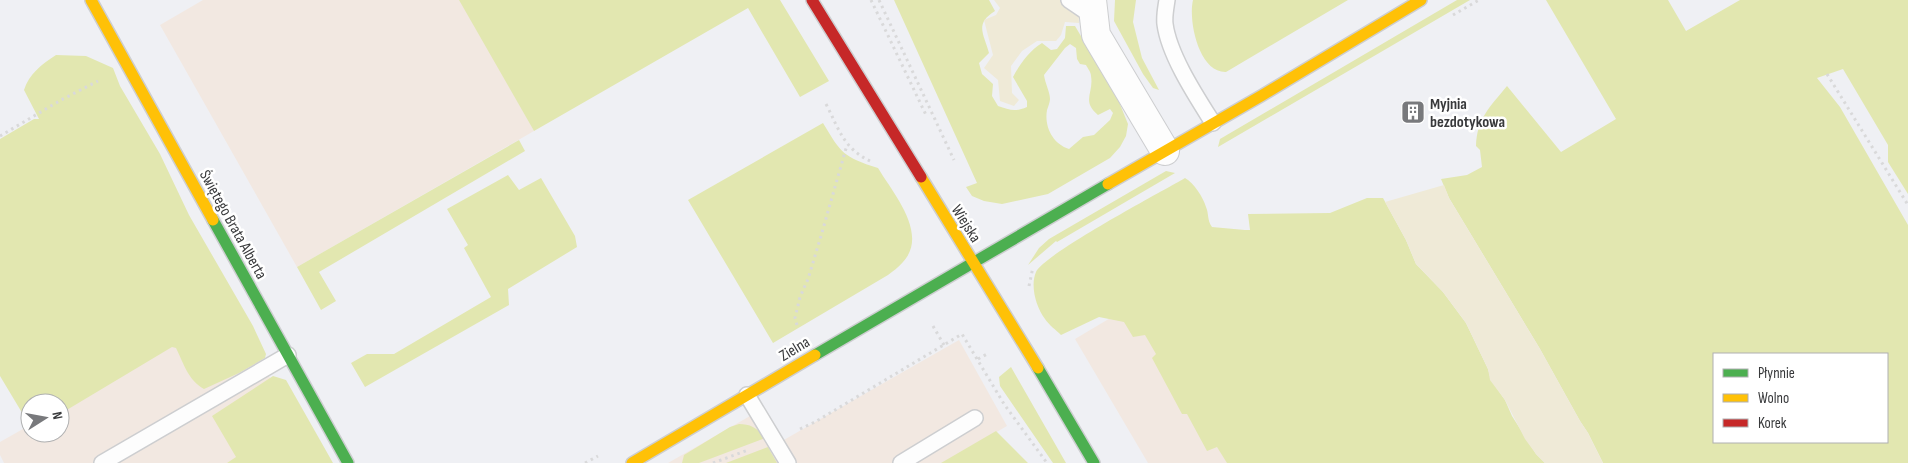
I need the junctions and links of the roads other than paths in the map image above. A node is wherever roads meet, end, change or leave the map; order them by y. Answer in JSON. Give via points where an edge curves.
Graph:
{"nodes":[{"id":1,"x":91,"y":0,"type":"edge"},
{"id":2,"x":812,"y":0,"type":"edge"},
{"id":3,"x":1069,"y":0,"type":"edge"},
{"id":4,"x":1166,"y":0,"type":"edge"},
{"id":5,"x":1421,"y":0,"type":"edge"},
{"id":6,"x":1093,"y":9,"type":"edge"},
{"id":7,"x":1213,"y":123,"type":"junction"},
{"id":8,"x":1165,"y":151,"type":"junction"},
{"id":9,"x":972,"y":262,"type":"junction"},
{"id":10,"x":288,"y":355,"type":"junction"},
{"id":11,"x":747,"y":395,"type":"junction"},
{"id":12,"x":975,"y":418,"type":"dead end"},
{"id":13,"x":658,"y":456,"type":"edge"},
{"id":14,"x":102,"y":463,"type":"edge"},
{"id":15,"x":348,"y":463,"type":"edge"},
{"id":16,"x":632,"y":463,"type":"edge"},
{"id":17,"x":788,"y":463,"type":"edge"},
{"id":18,"x":901,"y":463,"type":"edge"},
{"id":19,"x":1094,"y":463,"type":"edge"}],
"edges":[{"from":1,"to":10,"type":"street","name":"Świętego Brata Alberta"},
{"from":2,"to":9,"type":"street","name":"Wiejska"},
{"from":3,"to":6,"type":"lane"},
{"from":4,"to":7,"type":"lane","via":[[1165,23],[1172,48]]},
{"from":5,"to":7,"type":"street","name":"Zielna"},
{"from":6,"to":8,"type":"street","via":[[1096,35]]},
{"from":7,"to":8,"type":"street","name":"Zielna"},
{"from":8,"to":9,"type":"street","name":"Zielna"},
{"from":9,"to":11,"type":"street","name":"Zielna"},
{"from":9,"to":19,"type":"street","name":"Wiejska"},
{"from":10,"to":14,"type":"lane"},
{"from":10,"to":15,"type":"street","name":"Świętego Brata Alberta"},
{"from":11,"to":13,"type":"street","name":"Zielna"},
{"from":11,"to":17,"type":"lane"},
{"from":12,"to":18,"type":"lane"},
{"from":13,"to":16,"type":"street","name":"Zielna"}]}
